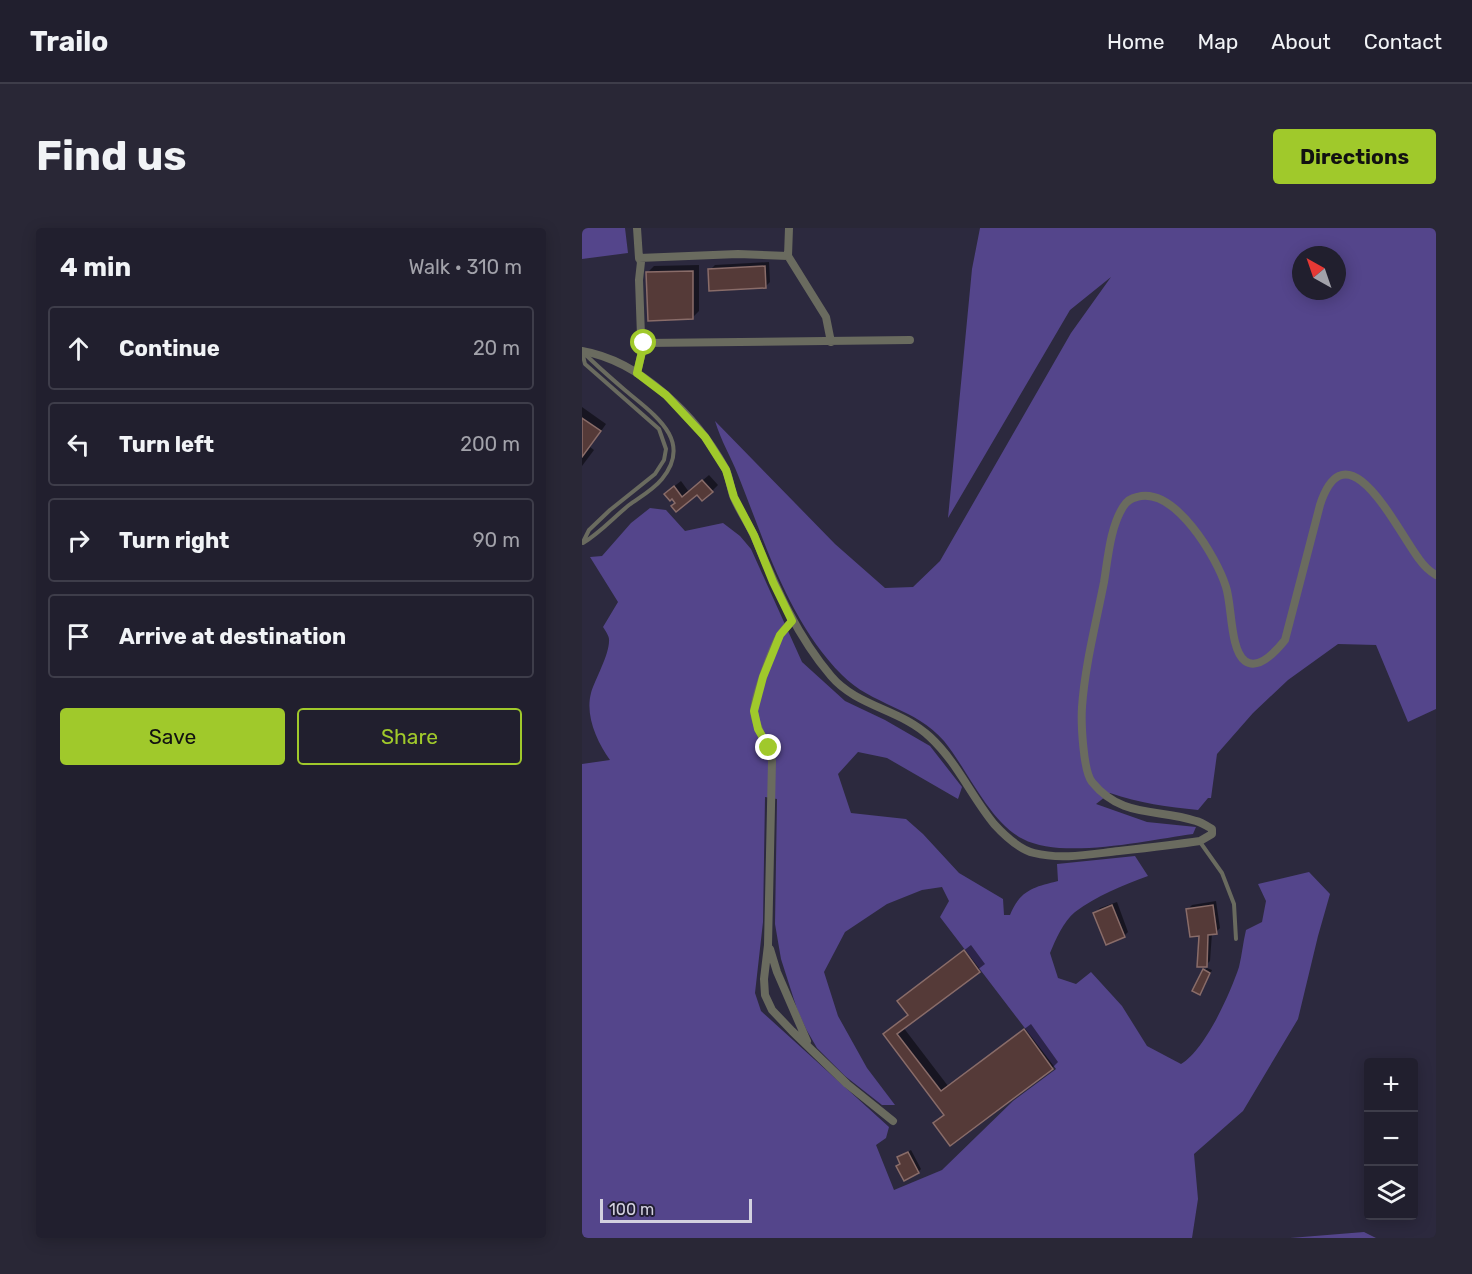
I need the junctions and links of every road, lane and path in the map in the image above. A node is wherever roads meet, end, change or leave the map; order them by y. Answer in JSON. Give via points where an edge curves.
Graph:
{"nodes":[{"id":1,"x":637,"y":228,"type":"edge"},
{"id":2,"x":789,"y":228,"type":"edge"},
{"id":3,"x":788,"y":256,"type":"junction"},
{"id":4,"x":639,"y":258,"type":"junction"},
{"id":5,"x":910,"y":340,"type":"dead end"},
{"id":6,"x":831,"y":342,"type":"junction"},
{"id":7,"x":644,"y":343,"type":"junction"},
{"id":8,"x":582,"y":351,"type":"edge"},
{"id":9,"x":637,"y":373,"type":"junction"},
{"id":10,"x":655,"y":474,"type":"junction"},
{"id":11,"x":662,"y":479,"type":"junction"},
{"id":12,"x":582,"y":543,"type":"edge"},
{"id":13,"x":1436,"y":575,"type":"edge"},
{"id":14,"x":792,"y":621,"type":"junction"},
{"id":15,"x":1200,"y":841,"type":"junction"},
{"id":16,"x":1236,"y":939,"type":"dead end"},
{"id":17,"x":768,"y":945,"type":"junction"},
{"id":18,"x":815,"y":1052,"type":"junction"},
{"id":19,"x":892,"y":1121,"type":"dead end"}],
"edges":[{"from":1,"to":4,"type":"street"},
{"from":2,"to":3,"type":"street"},
{"from":3,"to":4,"type":"street"},
{"from":3,"to":6,"type":"street","via":[[826,317]]},
{"from":4,"to":7,"type":"street"},
{"from":5,"to":6,"type":"street"},
{"from":6,"to":7,"type":"street"},
{"from":7,"to":9,"type":"street"},
{"from":8,"to":9,"type":"street"},
{"from":8,"to":10,"type":"lane","via":[[585,364],[659,429],[666,449]]},
{"from":8,"to":11,"type":"lane","via":[[668,429],[673,456]]},
{"from":9,"to":14,"type":"street","via":[[666,395],[716,453]]},
{"from":10,"to":11,"type":"lane"},
{"from":10,"to":12,"type":"lane","via":[[610,510],[589,530]]},
{"from":11,"to":12,"type":"lane"},
{"from":13,"to":15,"type":"street","via":[[1418,559],[1366,484],[1353,475],[1339,475],[1325,489],[1285,640],[1260,663],[1252,663],[1237,652],[1226,586],[1209,550],[1186,520],[1152,496],[1140,496],[1124,505],[1113,532],[1085,680],[1084,752],[1090,780],[1106,796],[1129,808],[1197,821],[1212,829],[1212,834]]},
{"from":14,"to":15,"type":"street","via":[[832,678],[856,698],[894,712],[936,741],[995,825],[1014,843],[1031,852],[1069,856]]},
{"from":14,"to":17,"type":"street","via":[[780,635],[754,711],[772,761]]},
{"from":15,"to":16,"type":"lane","via":[[1222,873],[1230,893]]},
{"from":17,"to":18,"type":"street","via":[[803,1035]]},
{"from":17,"to":18,"type":"street","via":[[765,995],[772,1010]]},
{"from":18,"to":19,"type":"street"}]}
